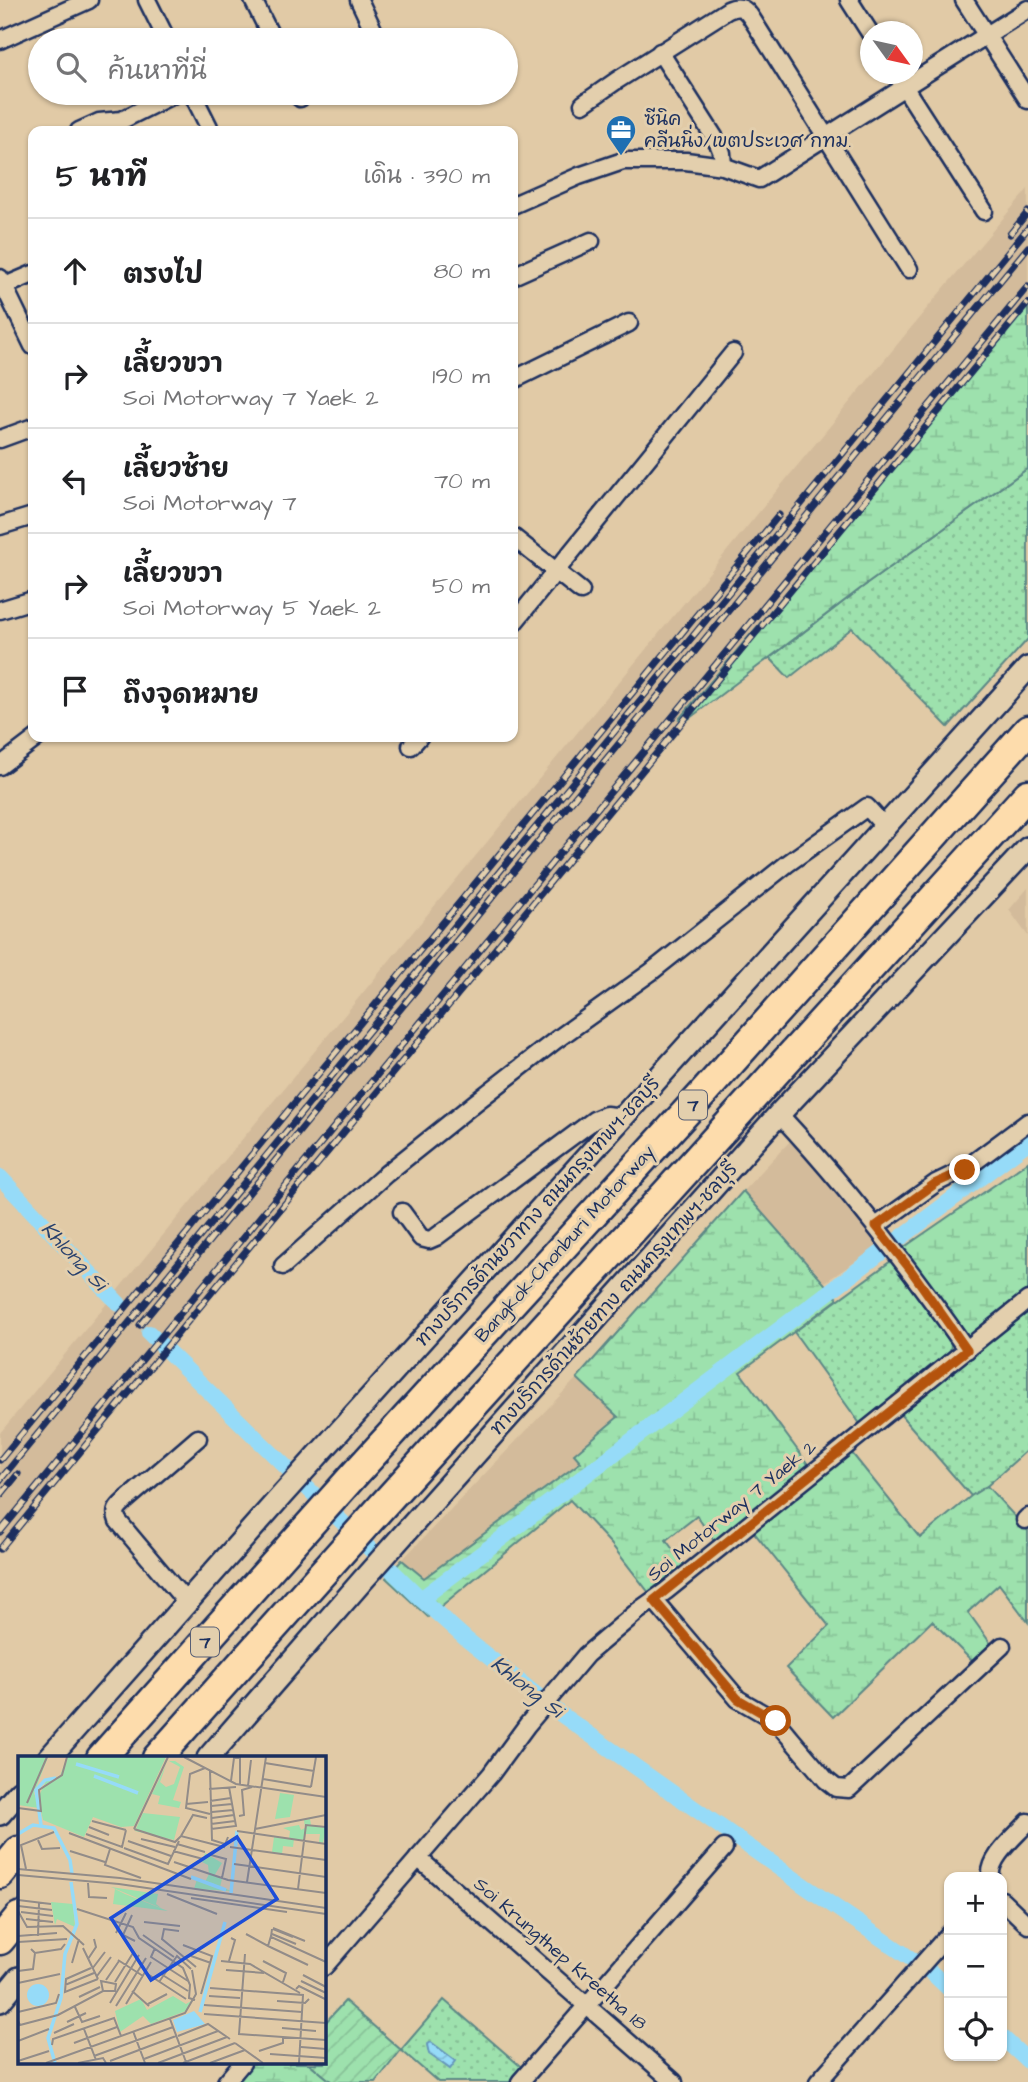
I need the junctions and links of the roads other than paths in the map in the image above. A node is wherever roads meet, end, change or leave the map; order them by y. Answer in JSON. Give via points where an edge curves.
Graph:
{"nodes":[{"id":1,"x":89,"y":0,"type":"edge"},
{"id":2,"x":147,"y":0,"type":"edge"},
{"id":3,"x":253,"y":0,"type":"edge"},
{"id":4,"x":359,"y":0,"type":"edge"},
{"id":5,"x":849,"y":0,"type":"edge"},
{"id":6,"x":964,"y":0,"type":"edge"},
{"id":7,"x":1028,"y":9,"type":"edge"},
{"id":8,"x":862,"y":21,"type":"edge"},
{"id":9,"x":161,"y":28,"type":"edge"},
{"id":10,"x":266,"y":28,"type":"edge"},
{"id":11,"x":372,"y":28,"type":"edge"},
{"id":12,"x":986,"y":36,"type":"junction"},
{"id":13,"x":0,"y":40,"type":"edge"},
{"id":14,"x":660,"y":52,"type":"junction"},
{"id":15,"x":923,"y":69,"type":"edge"},
{"id":16,"x":896,"y":84,"type":"edge"},
{"id":17,"x":904,"y":84,"type":"edge"},
{"id":18,"x":1028,"y":100,"type":"edge"},
{"id":19,"x":583,"y":104,"type":"dead end"},
{"id":20,"x":155,"y":105,"type":"edge"},
{"id":21,"x":198,"y":105,"type":"edge"},
{"id":22,"x":90,"y":126,"type":"edge"},
{"id":23,"x":118,"y":126,"type":"edge"},
{"id":24,"x":208,"y":126,"type":"edge"},
{"id":25,"x":826,"y":137,"type":"junction"},
{"id":26,"x":723,"y":166,"type":"junction"},
{"id":27,"x":518,"y":203,"type":"edge"},
{"id":28,"x":984,"y":211,"type":"dead end"},
{"id":29,"x":591,"y":241,"type":"dead end"},
{"id":30,"x":909,"y":269,"type":"dead end"},
{"id":31,"x":518,"y":274,"type":"edge"},
{"id":32,"x":28,"y":276,"type":"edge"},
{"id":33,"x":1,"y":284,"type":"edge"},
{"id":34,"x":629,"y":323,"type":"dead end"},
{"id":35,"x":28,"y":336,"type":"edge"},
{"id":36,"x":733,"y":353,"type":"dead end"},
{"id":37,"x":518,"y":378,"type":"edge"},
{"id":38,"x":28,"y":429,"type":"edge"},
{"id":39,"x":0,"y":439,"type":"edge"},
{"id":40,"x":28,"y":518,"type":"edge"},
{"id":41,"x":0,"y":526,"type":"edge"},
{"id":42,"x":518,"y":541,"type":"edge"},
{"id":43,"x":556,"y":571,"type":"junction"},
{"id":44,"x":581,"y":591,"type":"dead end"},
{"id":45,"x":28,"y":602,"type":"edge"},
{"id":46,"x":0,"y":610,"type":"edge"},
{"id":47,"x":518,"y":618,"type":"edge"},
{"id":48,"x":1028,"y":668,"type":"edge"},
{"id":49,"x":1028,"y":730,"type":"edge"},
{"id":50,"x":31,"y":742,"type":"edge"},
{"id":51,"x":0,"y":766,"type":"edge"},
{"id":52,"x":1028,"y":794,"type":"edge"},
{"id":53,"x":885,"y":827,"type":"junction"},
{"id":54,"x":1028,"y":848,"type":"edge"},
{"id":55,"x":779,"y":1114,"type":"junction"},
{"id":56,"x":624,"y":1117,"type":"junction"},
{"id":57,"x":1028,"y":1122,"type":"edge"},
{"id":58,"x":402,"y":1212,"type":"dead end"},
{"id":59,"x":879,"y":1229,"type":"junction"},
{"id":60,"x":282,"y":1266,"type":"dead end"},
{"id":61,"x":1028,"y":1300,"type":"edge"},
{"id":62,"x":967,"y":1350,"type":"junction"},
{"id":63,"x":198,"y":1438,"type":"dead end"},
{"id":64,"x":654,"y":1600,"type":"junction"},
{"id":65,"x":187,"y":1603,"type":"junction"},
{"id":66,"x":1002,"y":1646,"type":"dead end"},
{"id":67,"x":51,"y":1756,"type":"edge"},
{"id":68,"x":103,"y":1756,"type":"edge"},
{"id":69,"x":159,"y":1756,"type":"edge"},
{"id":70,"x":210,"y":1756,"type":"edge"},
{"id":71,"x":18,"y":1793,"type":"edge"},
{"id":72,"x":0,"y":1814,"type":"edge"},
{"id":73,"x":1028,"y":1822,"type":"edge"},
{"id":74,"x":724,"y":1849,"type":"dead end"},
{"id":75,"x":18,"y":1852,"type":"edge"},
{"id":76,"x":418,"y":1858,"type":"junction"},
{"id":77,"x":990,"y":1872,"type":"edge"},
{"id":78,"x":0,"y":1874,"type":"edge"},
{"id":79,"x":1007,"y":1905,"type":"edge"},
{"id":80,"x":18,"y":1918,"type":"edge"},
{"id":81,"x":1028,"y":1925,"type":"edge"},
{"id":82,"x":948,"y":1935,"type":"edge"},
{"id":83,"x":0,"y":1940,"type":"edge"},
{"id":84,"x":326,"y":1965,"type":"edge"},
{"id":85,"x":18,"y":1979,"type":"edge"},
{"id":86,"x":0,"y":2001,"type":"edge"},
{"id":87,"x":586,"y":2005,"type":"junction"},
{"id":88,"x":241,"y":2064,"type":"edge"},
{"id":89,"x":226,"y":2082,"type":"edge"},
{"id":90,"x":520,"y":2082,"type":"edge"},
{"id":91,"x":674,"y":2082,"type":"edge"},
{"id":92,"x":818,"y":2082,"type":"edge"}],
"edges":[{"from":1,"to":13,"type":"street"},
{"from":2,"to":9,"type":"street"},
{"from":3,"to":10,"type":"street"},
{"from":4,"to":11,"type":"street"},
{"from":5,"to":8,"type":"street"},
{"from":6,"to":12,"type":"street"},
{"from":7,"to":12,"type":"street"},
{"from":12,"to":15,"type":"street"},
{"from":12,"to":18,"type":"street"},
{"from":14,"to":19,"type":"street"},
{"from":14,"to":25,"type":"street","via":[[735,6],[742,8]]},
{"from":14,"to":26,"type":"street","via":[[718,144]]},
{"from":16,"to":25,"type":"street"},
{"from":17,"to":28,"type":"street"},
{"from":20,"to":23,"type":"street"},
{"from":21,"to":24,"type":"street"},
{"from":22,"to":23,"type":"street","via":[[99,122]]},
{"from":25,"to":26,"type":"street","via":[[759,179]]},
{"from":25,"to":30,"type":"street"},
{"from":26,"to":27,"type":"street","via":[[686,161],[623,162]]},
{"from":29,"to":31,"type":"street"},
{"from":32,"to":33,"type":"street"},
{"from":33,"to":35,"type":"street"},
{"from":34,"to":37,"type":"street"},
{"from":36,"to":43,"type":"street"},
{"from":38,"to":39,"type":"street"},
{"from":40,"to":41,"type":"street"},
{"from":42,"to":43,"type":"street"},
{"from":43,"to":44,"type":"street"},
{"from":43,"to":47,"type":"street"},
{"from":45,"to":46,"type":"street"},
{"from":48,"to":53,"type":"main road","name":"ทางบริการด้านขวาทาง ถนนกรุงเทพฯ-ชลบุรี"},
{"from":49,"to":68,"type":"highway","name":"Bangkok-Chonburi Motorway","number":"7"},
{"from":50,"to":51,"type":"street"},
{"from":52,"to":69,"type":"highway","number":"7"},
{"from":53,"to":56,"type":"main road","name":"ทางบริการด้านขวาทาง ถนนกรุงเทพฯ-ชลบุรี"},
{"from":53,"to":60,"type":"street","via":[[867,807],[787,864],[639,982],[476,1102]]},
{"from":54,"to":55,"type":"main road","name":"ทางบริการด้านซ้ายทาง ถนนกรุงเทพฯ-ชลบุรี"},
{"from":55,"to":59,"type":"street"},
{"from":55,"to":70,"type":"main road","name":"ทางบริการด้านซ้ายทาง ถนนกรุงเทพฯ-ชลบุรี"},
{"from":56,"to":58,"type":"street","via":[[606,1115],[594,1120],[429,1240],[421,1238]]},
{"from":56,"to":65,"type":"main road","name":"ทางบริการด้านขวาทาง ถนนกรุงเทพฯ-ชลบุรี"},
{"from":57,"to":59,"type":"street","via":[[965,1170],[936,1183]]},
{"from":59,"to":62,"type":"street"},
{"from":61,"to":62,"type":"street","name":"Soi Motorway 7 Yaek 2"},
{"from":62,"to":64,"type":"street","name":"Soi Motorway 7 Yaek 2"},
{"from":63,"to":65,"type":"street","via":[[115,1514]]},
{"from":64,"to":66,"type":"street","via":[[738,1699],[776,1721],[826,1780],[843,1790]]},
{"from":64,"to":76,"type":"street","name":"Soi Motorway 7 Yaek 2","via":[[586,1656]]},
{"from":65,"to":67,"type":"main road","name":"ทางบริการด้านขวาทาง ถนนกรุงเทพฯ-ชลบุรี"},
{"from":71,"to":72,"type":"main road"},
{"from":73,"to":77,"type":"street","via":[[995,1858]]},
{"from":74,"to":87,"type":"street"},
{"from":75,"to":78,"type":"highway"},
{"from":76,"to":84,"type":"street","name":"Soi Motorway 7 Yaek 2"},
{"from":76,"to":87,"type":"street","name":"Soi Krungthep Kreetha 18"},
{"from":79,"to":81,"type":"street"},
{"from":80,"to":83,"type":"highway"},
{"from":82,"to":92,"type":"street"},
{"from":85,"to":86,"type":"main road"},
{"from":87,"to":90,"type":"street"},
{"from":87,"to":91,"type":"street","name":"Soi Krungthep Kreetha 18"},
{"from":88,"to":89,"type":"street"}]}
